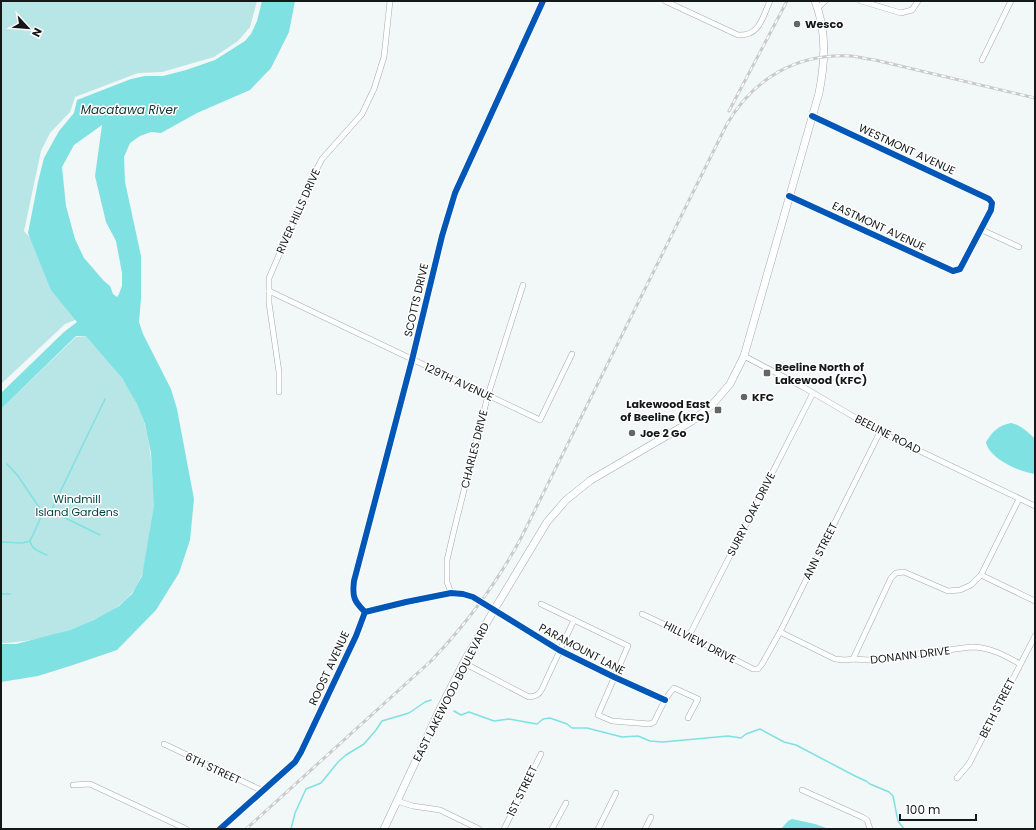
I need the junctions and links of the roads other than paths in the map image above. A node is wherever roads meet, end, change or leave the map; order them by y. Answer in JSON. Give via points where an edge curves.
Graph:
{"nodes":[{"id":1,"x":390,"y":1,"type":"edge"},
{"id":2,"x":543,"y":1,"type":"edge"},
{"id":3,"x":665,"y":1,"type":"edge"},
{"id":4,"x":770,"y":1,"type":"edge"},
{"id":5,"x":825,"y":1,"type":"edge"},
{"id":6,"x":861,"y":1,"type":"edge"},
{"id":7,"x":918,"y":1,"type":"edge"},
{"id":8,"x":1011,"y":1,"type":"edge"},
{"id":9,"x":817,"y":5,"type":"edge"},
{"id":10,"x":982,"y":60,"type":"dead end"},
{"id":11,"x":812,"y":116,"type":"junction"},
{"id":12,"x":789,"y":196,"type":"junction"},
{"id":13,"x":982,"y":230,"type":"junction"},
{"id":14,"x":1019,"y":247,"type":"dead end"},
{"id":15,"x":523,"y":284,"type":"dead end"},
{"id":16,"x":269,"y":291,"type":"junction"},
{"id":17,"x":572,"y":354,"type":"dead end"},
{"id":18,"x":744,"y":356,"type":"junction"},
{"id":19,"x":412,"y":360,"type":"junction"},
{"id":20,"x":279,"y":392,"type":"dead end"},
{"id":21,"x":813,"y":393,"type":"junction"},
{"id":22,"x":488,"y":395,"type":"junction"},
{"id":23,"x":880,"y":432,"type":"junction"},
{"id":24,"x":1019,"y":499,"type":"junction"},
{"id":25,"x":1035,"y":506,"type":"edge"},
{"id":26,"x":981,"y":575,"type":"junction"},
{"id":27,"x":451,"y":592,"type":"junction"},
{"id":28,"x":1035,"y":601,"type":"edge"},
{"id":29,"x":541,"y":604,"type":"dead end"},
{"id":30,"x":494,"y":610,"type":"junction"},
{"id":31,"x":365,"y":612,"type":"junction"},
{"id":32,"x":642,"y":614,"type":"dead end"},
{"id":33,"x":574,"y":620,"type":"junction"},
{"id":34,"x":780,"y":632,"type":"junction"},
{"id":35,"x":689,"y":636,"type":"junction"},
{"id":36,"x":1035,"y":636,"type":"edge"},
{"id":37,"x":559,"y":650,"type":"junction"},
{"id":38,"x":853,"y":659,"type":"junction"},
{"id":39,"x":464,"y":662,"type":"junction"},
{"id":40,"x":1020,"y":664,"type":"junction"},
{"id":41,"x":758,"y":669,"type":"joint"},
{"id":42,"x":614,"y":677,"type":"junction"},
{"id":43,"x":665,"y":700,"type":"junction"},
{"id":44,"x":688,"y":718,"type":"dead end"},
{"id":45,"x":164,"y":744,"type":"dead end"},
{"id":46,"x":541,"y":754,"type":"dead end"},
{"id":47,"x":957,"y":778,"type":"dead end"},
{"id":48,"x":73,"y":786,"type":"dead end"},
{"id":49,"x":802,"y":790,"type":"dead end"},
{"id":50,"x":263,"y":791,"type":"junction"},
{"id":51,"x":616,"y":793,"type":"dead end"},
{"id":52,"x":397,"y":801,"type":"junction"},
{"id":53,"x":566,"y":803,"type":"dead end"},
{"id":54,"x":651,"y":817,"type":"dead end"},
{"id":55,"x":186,"y":829,"type":"edge"},
{"id":56,"x":220,"y":829,"type":"edge"},
{"id":57,"x":384,"y":829,"type":"edge"},
{"id":58,"x":479,"y":829,"type":"edge"},
{"id":59,"x":504,"y":829,"type":"edge"},
{"id":60,"x":552,"y":829,"type":"edge"},
{"id":61,"x":598,"y":829,"type":"edge"},
{"id":62,"x":645,"y":829,"type":"edge"},
{"id":63,"x":870,"y":829,"type":"edge"}],
"edges":[{"from":1,"to":16,"type":"street","name":"RIVER HILLS DRIVE","via":[[384,57],[374,89],[362,114],[322,159],[314,174],[271,272]]},
{"from":2,"to":19,"type":"street","name":"SCOTTS DRIVE","via":[[455,193],[440,243]]},
{"from":3,"to":4,"type":"street","via":[[738,36],[745,36],[756,30]]},
{"from":5,"to":9,"type":"street"},
{"from":6,"to":7,"type":"street","via":[[901,13],[915,7]]},
{"from":8,"to":10,"type":"street"},
{"from":9,"to":11,"type":"main road","name":"EAST LAKEWOOD BOULEVARD","via":[[823,31],[824,56],[823,72]]},
{"from":11,"to":12,"type":"main road","name":"EAST LAKEWOOD BOULEVARD"},
{"from":11,"to":13,"type":"street","name":"WESTMONT AVENUE","via":[[989,199],[992,203],[991,210]]},
{"from":12,"to":13,"type":"street","name":"EASTMONT AVENUE","via":[[952,271],[960,269]]},
{"from":12,"to":18,"type":"main road","name":"EAST LAKEWOOD BOULEVARD"},
{"from":13,"to":14,"type":"street"},
{"from":15,"to":22,"type":"street","name":"CHARLES DRIVE"},
{"from":16,"to":19,"type":"street","name":"129TH AVENUE"},
{"from":16,"to":20,"type":"street","name":"RIVER HILLS DRIVE"},
{"from":17,"to":22,"type":"street","name":"129TH AVENUE","via":[[540,420]]},
{"from":18,"to":21,"type":"street","name":"BEELINE ROAD"},
{"from":18,"to":30,"type":"main road","name":"EAST LAKEWOOD BOULEVARD","via":[[730,384],[707,409],[692,421],[591,480],[566,500],[547,522]]},
{"from":19,"to":22,"type":"street","name":"129TH AVENUE"},
{"from":19,"to":31,"type":"street","name":"SCOTTS DRIVE","via":[[354,581],[352,594],[357,605]]},
{"from":21,"to":23,"type":"street","name":"BEELINE ROAD"},
{"from":21,"to":35,"type":"street","name":"SURRY OAK DRIVE"},
{"from":22,"to":27,"type":"street","name":"CHARLES DRIVE","via":[[447,560],[447,582]]},
{"from":23,"to":24,"type":"street","name":"BEELINE ROAD"},
{"from":23,"to":34,"type":"street","name":"ANN STREET"},
{"from":24,"to":25,"type":"street","name":"BEELINE ROAD"},
{"from":24,"to":26,"type":"street"},
{"from":26,"to":28,"type":"street"},
{"from":26,"to":38,"type":"street","via":[[971,585],[955,592],[904,572],[896,573],[891,578]]},
{"from":27,"to":30,"type":"street","via":[[473,598]]},
{"from":27,"to":31,"type":"street"},
{"from":29,"to":33,"type":"street"},
{"from":30,"to":37,"type":"street","name":"PARAMOUNT LANE"},
{"from":30,"to":39,"type":"main road","name":"EAST LAKEWOOD BOULEVARD"},
{"from":31,"to":50,"type":"street","name":"ROOST AVENUE","via":[[301,752],[295,762]]},
{"from":32,"to":35,"type":"street","name":"HILLVIEW DRIVE"},
{"from":33,"to":37,"type":"street"},
{"from":33,"to":42,"type":"street","via":[[628,646]]},
{"from":34,"to":38,"type":"street","name":"DONANN DRIVE","via":[[835,659]]},
{"from":34,"to":41,"type":"street","name":"ANN STREET"},
{"from":35,"to":41,"type":"street","name":"HILLVIEW DRIVE","via":[[753,669]]},
{"from":36,"to":40,"type":"street","name":"BETH STREET"},
{"from":37,"to":39,"type":"street","via":[[540,693],[529,697]]},
{"from":37,"to":42,"type":"street","name":"PARAMOUNT LANE"},
{"from":38,"to":40,"type":"street","name":"DONANN DRIVE","via":[[869,660],[981,647]]},
{"from":39,"to":52,"type":"main road","name":"EAST LAKEWOOD BOULEVARD"},
{"from":40,"to":47,"type":"street","name":"BETH STREET","via":[[969,764]]},
{"from":42,"to":43,"type":"street","name":"PARAMOUNT LANE"},
{"from":42,"to":43,"type":"street","via":[[598,715],[612,721],[650,724],[654,722]]},
{"from":43,"to":44,"type":"street","via":[[674,688],[698,699]]},
{"from":45,"to":50,"type":"street","name":"6TH STREET"},
{"from":46,"to":59,"type":"street","name":"1ST STREET"},
{"from":48,"to":55,"type":"street","via":[[90,784]]},
{"from":49,"to":63,"type":"street","via":[[862,817]]},
{"from":50,"to":56,"type":"street","name":"ROOST AVENUE"},
{"from":51,"to":61,"type":"street"},
{"from":52,"to":57,"type":"main road","name":"EAST LAKEWOOD BOULEVARD"},
{"from":52,"to":58,"type":"street","via":[[440,810]]},
{"from":53,"to":60,"type":"street"},
{"from":54,"to":62,"type":"street"}]}
